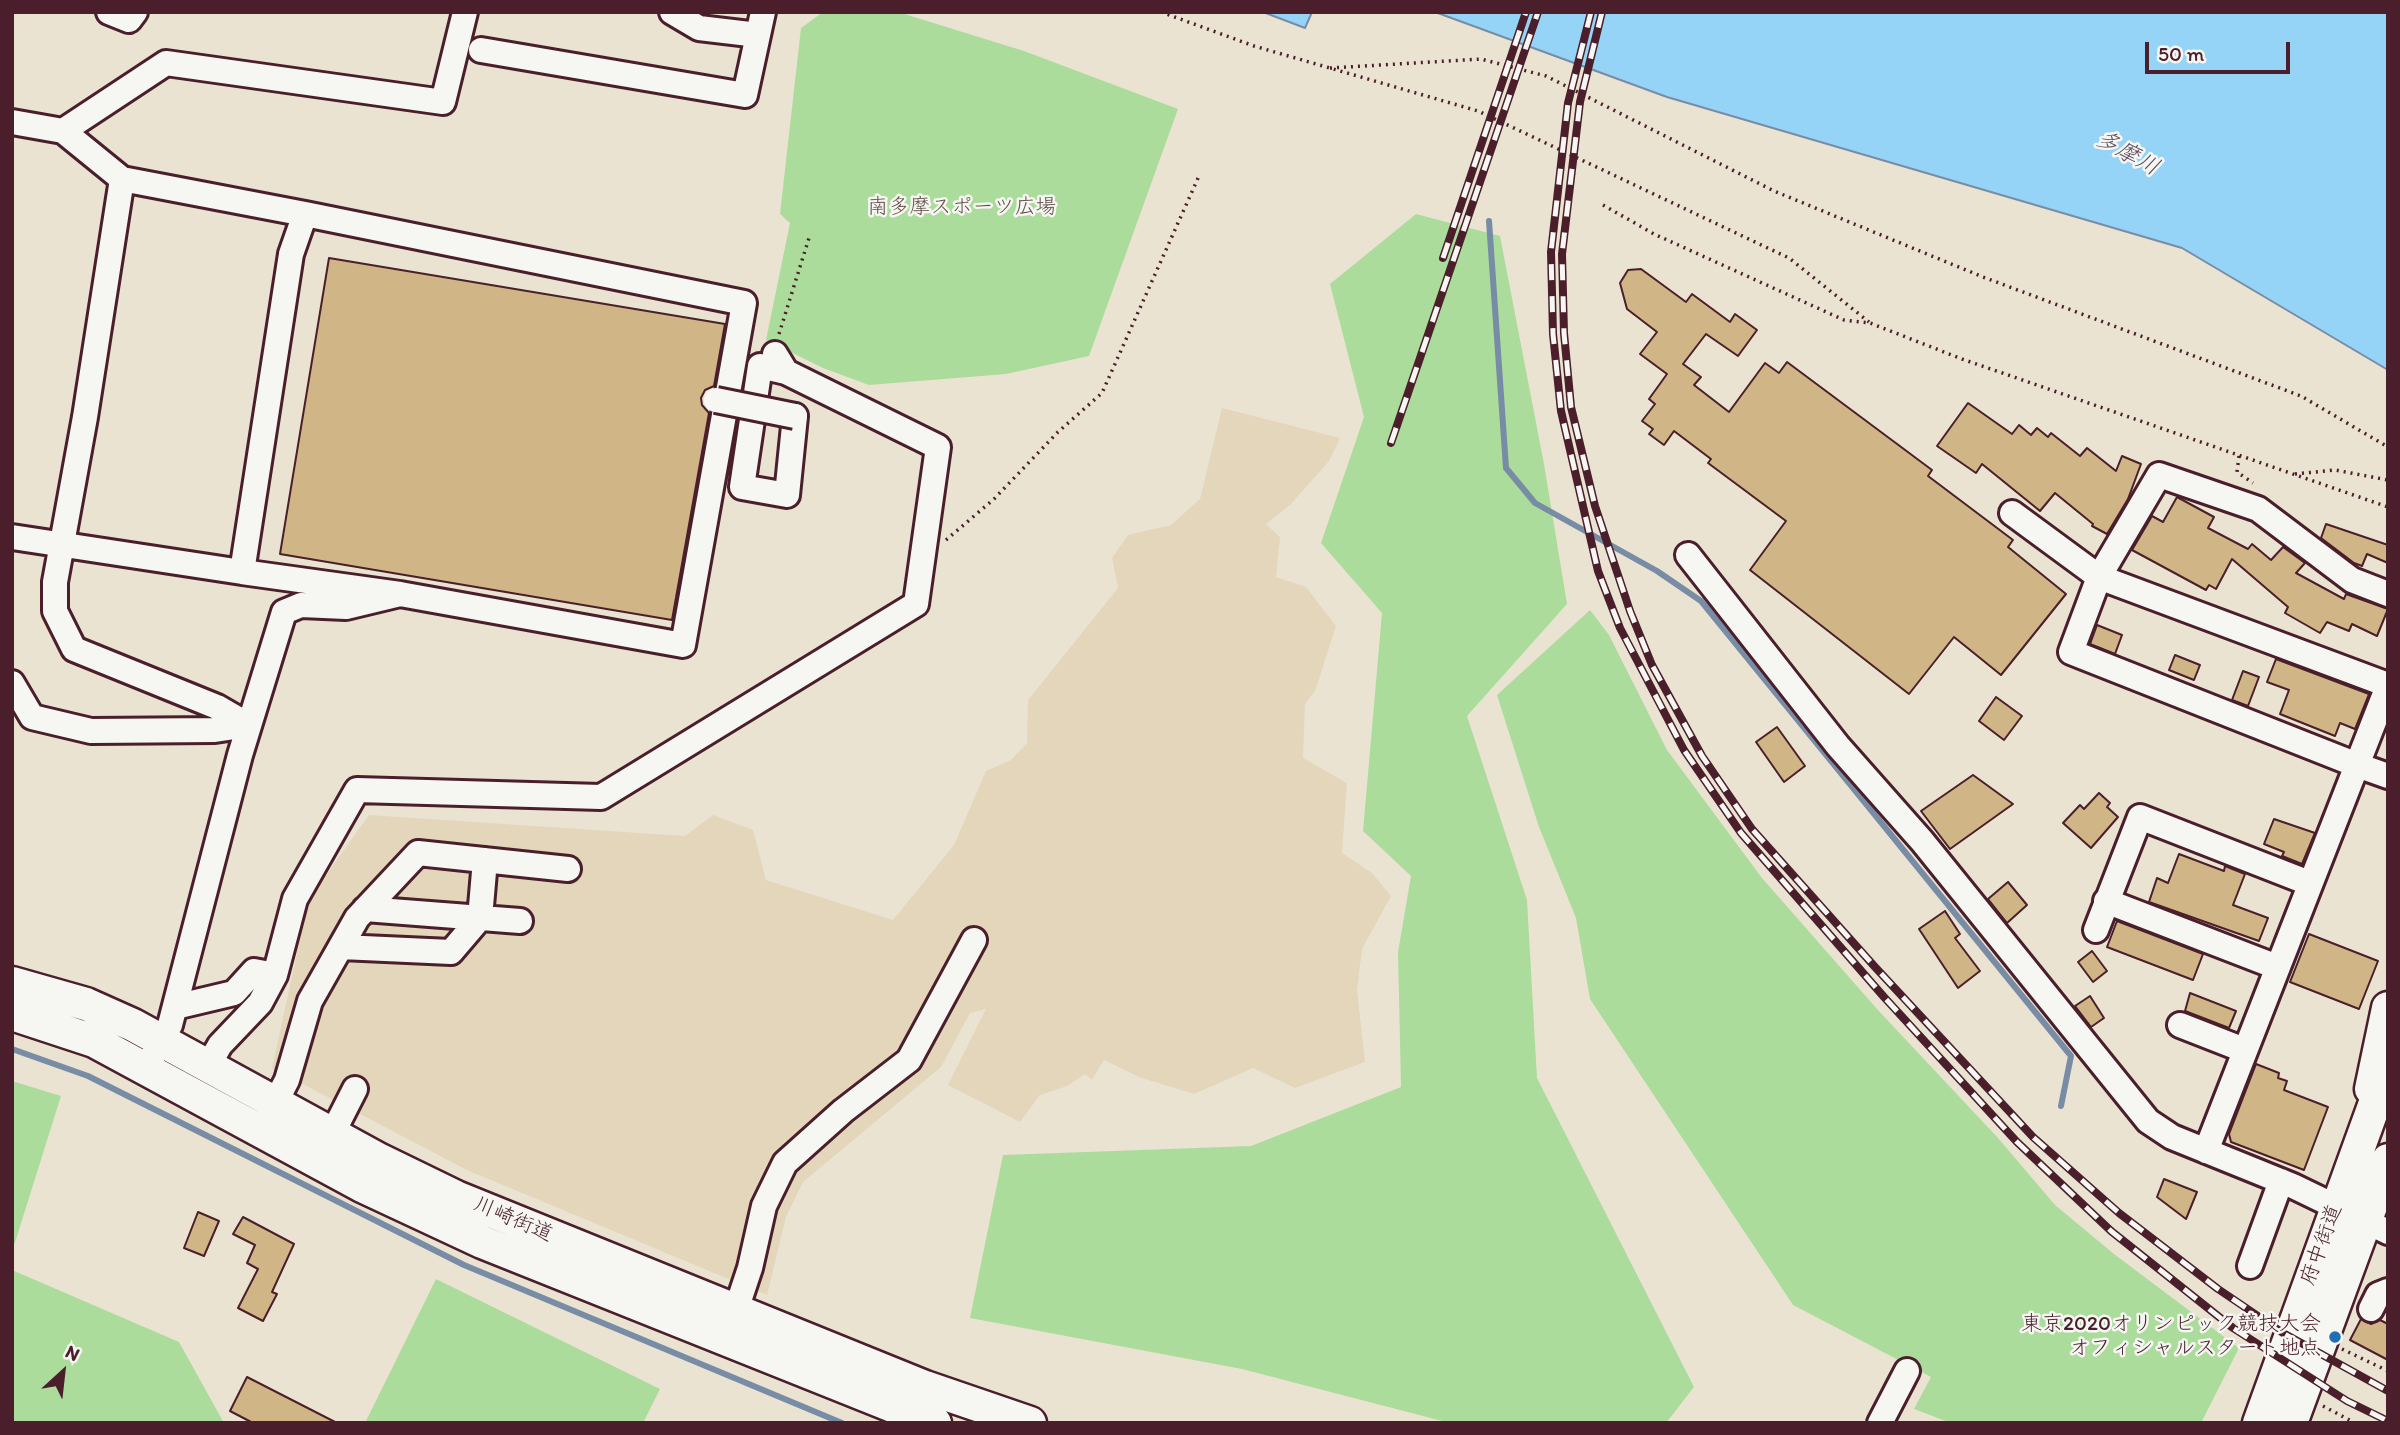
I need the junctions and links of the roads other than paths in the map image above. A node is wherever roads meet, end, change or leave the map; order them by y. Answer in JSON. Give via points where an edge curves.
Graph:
{"nodes":[{"id":1,"x":109,"y":12,"type":"edge"},
{"id":2,"x":135,"y":12,"type":"edge"},
{"id":3,"x":465,"y":12,"type":"edge"},
{"id":4,"x":672,"y":12,"type":"edge"},
{"id":5,"x":761,"y":24,"type":"edge"},
{"id":6,"x":481,"y":50,"type":"dead end"},
{"id":7,"x":12,"y":122,"type":"edge"},
{"id":8,"x":63,"y":131,"type":"junction"},
{"id":9,"x":122,"y":179,"type":"junction"},
{"id":10,"x":305,"y":214,"type":"junction"},
{"id":11,"x":716,"y":400,"type":"dead end"},
{"id":12,"x":2012,"y":513,"type":"dead end"},
{"id":13,"x":12,"y":537,"type":"edge"},
{"id":14,"x":63,"y":542,"type":"junction"},
{"id":15,"x":1688,"y":555,"type":"dead end"},
{"id":16,"x":242,"y":572,"type":"junction"},
{"id":17,"x":2099,"y":577,"type":"junction"},
{"id":18,"x":400,"y":594,"type":"junction"},
{"id":19,"x":2388,"y":594,"type":"edge"},
{"id":20,"x":12,"y":683,"type":"edge"},
{"id":21,"x":2388,"y":685,"type":"edge"},
{"id":22,"x":248,"y":725,"type":"junction"},
{"id":23,"x":2357,"y":765,"type":"junction"},
{"id":24,"x":2388,"y":776,"type":"edge"},
{"id":25,"x":485,"y":860,"type":"junction"},
{"id":26,"x":568,"y":869,"type":"dead end"},
{"id":27,"x":2309,"y":883,"type":"junction"},
{"id":28,"x":2106,"y":901,"type":"junction"},
{"id":29,"x":365,"y":909,"type":"junction"},
{"id":30,"x":480,"y":918,"type":"junction"},
{"id":31,"x":520,"y":921,"type":"dead end"},
{"id":32,"x":2096,"y":930,"type":"dead end"},
{"id":33,"x":974,"y":940,"type":"dead end"},
{"id":34,"x":341,"y":947,"type":"junction"},
{"id":35,"x":2277,"y":967,"type":"junction"},
{"id":36,"x":275,"y":975,"type":"junction"},
{"id":37,"x":12,"y":982,"type":"edge"},
{"id":38,"x":175,"y":1007,"type":"junction"},
{"id":39,"x":2388,"y":1008,"type":"edge"},
{"id":40,"x":12,"y":1014,"type":"edge"},
{"id":41,"x":2180,"y":1025,"type":"dead end"},
{"id":42,"x":161,"y":1041,"type":"junction"},
{"id":43,"x":2244,"y":1050,"type":"junction"},
{"id":44,"x":208,"y":1066,"type":"junction"},
{"id":45,"x":2388,"y":1067,"type":"edge"},
{"id":46,"x":146,"y":1068,"type":"junction"},
{"id":47,"x":355,"y":1089,"type":"dead end"},
{"id":48,"x":275,"y":1103,"type":"junction"},
{"id":49,"x":2363,"y":1128,"type":"junction"},
{"id":50,"x":260,"y":1131,"type":"junction"},
{"id":51,"x":332,"y":1134,"type":"junction"},
{"id":52,"x":2206,"y":1151,"type":"junction"},
{"id":53,"x":2388,"y":1160,"type":"edge"},
{"id":54,"x":318,"y":1163,"type":"junction"},
{"id":55,"x":2281,"y":1181,"type":"junction"},
{"id":56,"x":2336,"y":1206,"type":"junction"},
{"id":57,"x":2377,"y":1226,"type":"edge"},
{"id":58,"x":2250,"y":1266,"type":"dead end"},
{"id":59,"x":731,"y":1325,"type":"junction"},
{"id":60,"x":1907,"y":1371,"type":"dead end"},
{"id":61,"x":1882,"y":1422,"type":"edge"},
{"id":62,"x":934,"y":1423,"type":"edge"},
{"id":63,"x":1030,"y":1423,"type":"edge"},
{"id":64,"x":2259,"y":1423,"type":"edge"},
{"id":65,"x":2291,"y":1423,"type":"edge"}],
"edges":[{"from":1,"to":2,"type":"street","via":[[129,20]]},
{"from":3,"to":8,"type":"street","via":[[443,102],[166,63]]},
{"from":4,"to":5,"type":"street","via":[[699,28]]},
{"from":5,"to":6,"type":"street","via":[[744,95]]},
{"from":7,"to":8,"type":"street"},
{"from":8,"to":9,"type":"street"},
{"from":9,"to":10,"type":"street"},
{"from":9,"to":14,"type":"street"},
{"from":10,"to":16,"type":"street","via":[[291,254]]},
{"from":10,"to":18,"type":"street","via":[[744,303],[683,645]]},
{"from":11,"to":36,"type":"street","bridge":true,"via":[[795,416],[787,495],[742,487],[760,366],[781,363],[938,447],[916,604],[601,797],[357,790],[295,899]]},
{"from":12,"to":17,"type":"street"},
{"from":13,"to":14,"type":"street"},
{"from":14,"to":16,"type":"street"},
{"from":14,"to":22,"type":"street","via":[[53,602],[74,649],[217,707]]},
{"from":15,"to":52,"type":"street","via":[[1838,746],[1922,841],[2148,1121]]},
{"from":16,"to":18,"type":"street"},
{"from":17,"to":19,"type":"street","via":[[2159,475],[2258,509],[2352,580]]},
{"from":17,"to":21,"type":"street"},
{"from":17,"to":23,"type":"street","via":[[2071,652]]},
{"from":18,"to":22,"type":"street","via":[[346,607],[301,605],[284,612]]},
{"from":20,"to":22,"type":"street","via":[[32,717],[91,731],[215,730]]},
{"from":21,"to":23,"type":"street"},
{"from":22,"to":38,"type":"street"},
{"from":23,"to":24,"type":"street"},
{"from":23,"to":27,"type":"street"},
{"from":25,"to":26,"type":"street"},
{"from":25,"to":29,"type":"street","via":[[418,853]]},
{"from":25,"to":30,"type":"street"},
{"from":27,"to":28,"type":"street","via":[[2140,817]]},
{"from":27,"to":35,"type":"street"},
{"from":28,"to":32,"type":"street"},
{"from":28,"to":35,"type":"street"},
{"from":29,"to":30,"type":"street"},
{"from":29,"to":34,"type":"street"},
{"from":30,"to":31,"type":"street"},
{"from":30,"to":34,"type":"street","via":[[450,952]]},
{"from":33,"to":59,"type":"street","via":[[909,1060],[785,1163],[764,1206]]},
{"from":34,"to":48,"type":"street","via":[[310,1001],[287,1080]]},
{"from":35,"to":43,"type":"street"},
{"from":36,"to":38,"type":"street","via":[[254,971],[234,993]]},
{"from":36,"to":44,"type":"street","via":[[260,1003],[220,1045]]},
{"from":37,"to":42,"type":"main road","name":"川崎街道","via":[[86,1004]]},
{"from":38,"to":42,"type":"street"},
{"from":39,"to":49,"type":"main road"},
{"from":40,"to":46,"type":"main road","name":"川崎街道","via":[[72,1032]]},
{"from":41,"to":43,"type":"street"},
{"from":42,"to":44,"type":"main road","name":"川崎街道"},
{"from":42,"to":46,"type":"street"},
{"from":43,"to":52,"type":"street"},
{"from":44,"to":48,"type":"main road","name":"川崎街道"},
{"from":45,"to":49,"type":"main road","name":"府中街道"},
{"from":46,"to":50,"type":"main road","name":"川崎街道"},
{"from":47,"to":51,"type":"street"},
{"from":48,"to":50,"type":"street"},
{"from":48,"to":51,"type":"main road","name":"川崎街道"},
{"from":49,"to":56,"type":"main road","name":"府中街道"},
{"from":50,"to":54,"type":"main road","name":"川崎街道"},
{"from":51,"to":54,"type":"street"},
{"from":51,"to":59,"type":"main road","name":"川崎街道"},
{"from":52,"to":55,"type":"street"},
{"from":53,"to":57,"type":"main road","name":"府中街道"},
{"from":54,"to":59,"type":"main road","name":"川崎街道","via":[[482,1242]]},
{"from":55,"to":56,"type":"street"},
{"from":55,"to":58,"type":"street"},
{"from":56,"to":57,"type":"street"},
{"from":56,"to":64,"type":"main road","name":"府中街道"},
{"from":57,"to":65,"type":"main road","name":"府中街道"},
{"from":59,"to":62,"type":"main road","name":"川崎街道"},
{"from":59,"to":63,"type":"main road","name":"川崎街道"},
{"from":60,"to":61,"type":"street"}]}
